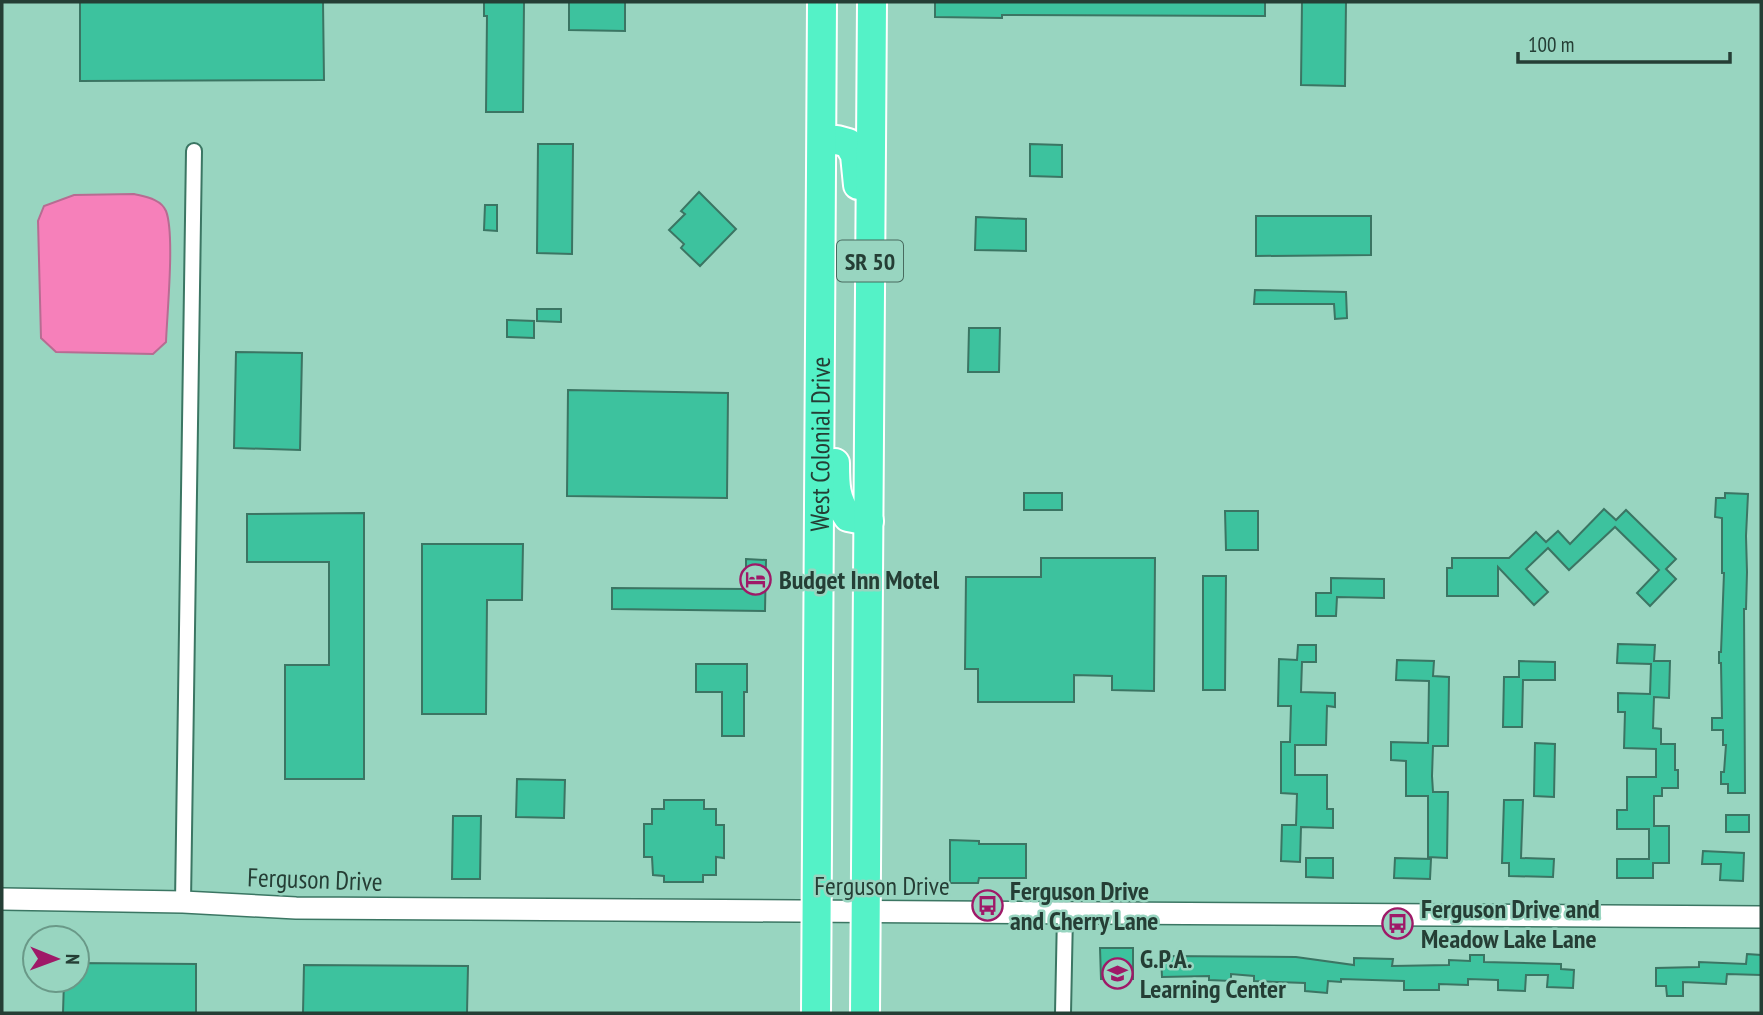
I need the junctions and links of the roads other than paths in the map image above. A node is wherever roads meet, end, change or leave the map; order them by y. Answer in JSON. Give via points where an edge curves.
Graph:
{"nodes":[{"id":1,"x":822,"y":2,"type":"edge"},
{"id":2,"x":872,"y":2,"type":"edge"},
{"id":3,"x":822,"y":141,"type":"junction"},
{"id":4,"x":194,"y":151,"type":"dead end"},
{"id":5,"x":870,"y":296,"type":"junction"},
{"id":6,"x":820,"y":366,"type":"junction"},
{"id":7,"x":869,"y":520,"type":"junction"},
{"id":8,"x":2,"y":899,"type":"edge"},
{"id":9,"x":183,"y":902,"type":"junction"},
{"id":10,"x":817,"y":912,"type":"junction"},
{"id":11,"x":866,"y":912,"type":"junction"},
{"id":12,"x":1065,"y":914,"type":"junction"},
{"id":13,"x":1761,"y":917,"type":"edge"},
{"id":14,"x":816,"y":1013,"type":"edge"},
{"id":15,"x":865,"y":1013,"type":"edge"},
{"id":16,"x":1063,"y":1013,"type":"edge"}],
"edges":[{"from":1,"to":3,"type":"highway","name":"West Colonial Drive","number":"SR 50"},
{"from":2,"to":5,"type":"highway","name":"West Colonial Drive","number":"SR 50"},
{"from":3,"to":5,"type":"highway","via":[[848,144],[855,155],[860,278]]},
{"from":3,"to":6,"type":"highway","name":"West Colonial Drive","number":"SR 50"},
{"from":4,"to":9,"type":"street"},
{"from":5,"to":7,"type":"highway","name":"West Colonial Drive","number":"SR 50"},
{"from":6,"to":7,"type":"highway","via":[[836,385],[835,494],[848,517]]},
{"from":6,"to":10,"type":"highway","name":"West Colonial Drive","number":"SR 50"},
{"from":7,"to":11,"type":"highway","name":"West Colonial Drive","number":"SR 50"},
{"from":8,"to":9,"type":"street","name":"Ferguson Drive"},
{"from":9,"to":10,"type":"street","name":"Ferguson Drive","via":[[305,908]]},
{"from":10,"to":11,"type":"street","name":"Ferguson Drive"},
{"from":10,"to":14,"type":"highway","name":"West Colonial Drive","number":"SR 50"},
{"from":11,"to":12,"type":"street","name":"Ferguson Drive"},
{"from":11,"to":15,"type":"highway","name":"West Colonial Drive","number":"SR 50"},
{"from":12,"to":13,"type":"street","name":"Ferguson Drive"},
{"from":12,"to":16,"type":"street"}]}
